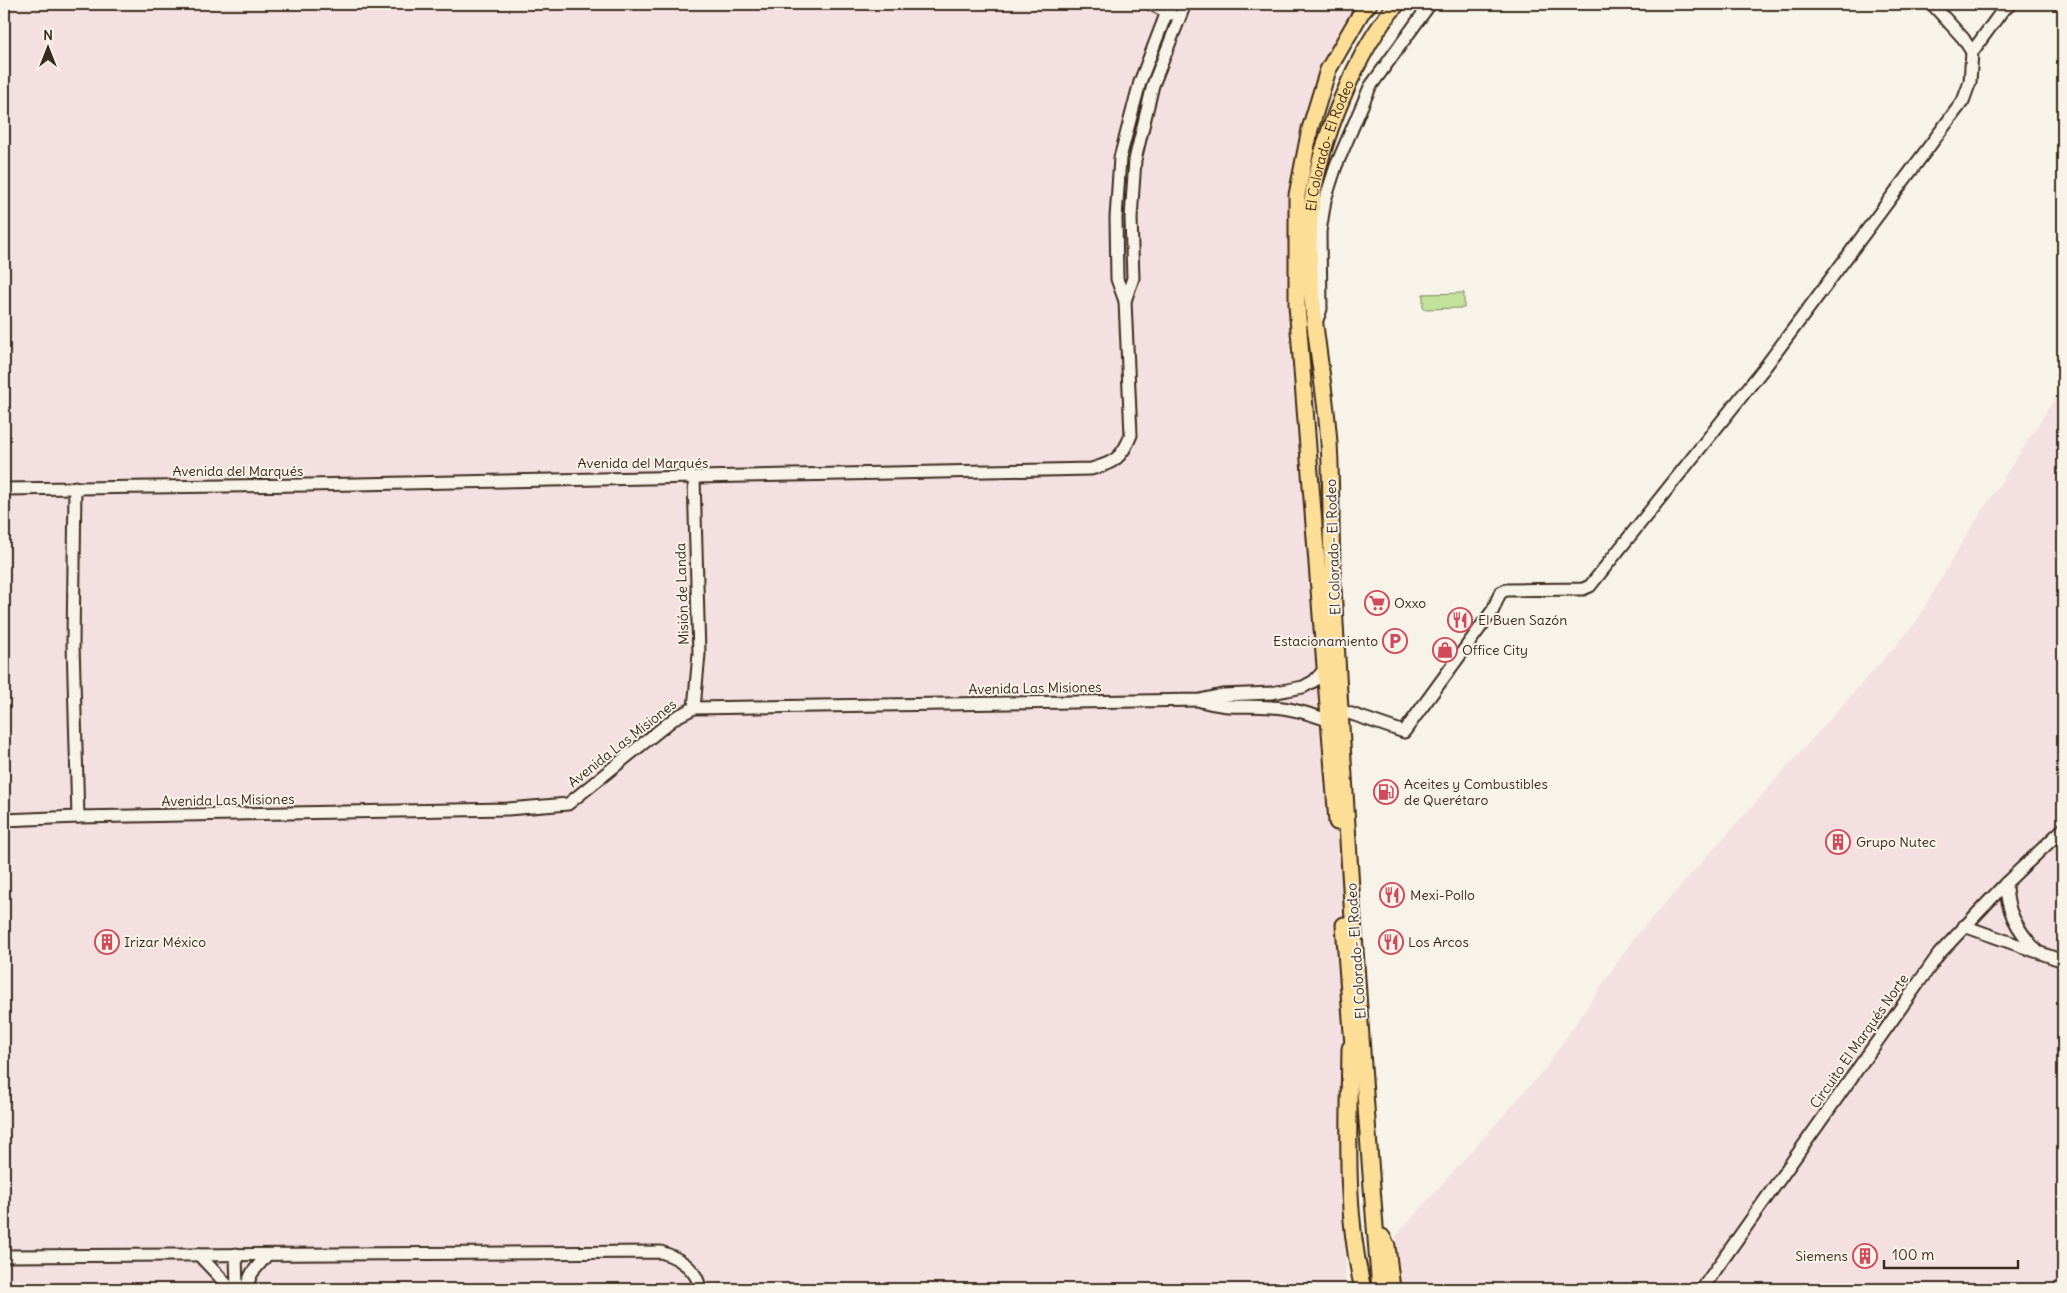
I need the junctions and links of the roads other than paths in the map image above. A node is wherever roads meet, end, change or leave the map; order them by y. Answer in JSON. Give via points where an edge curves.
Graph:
{"nodes":[{"id":1,"x":1151,"y":4,"type":"edge"},
{"id":2,"x":1185,"y":4,"type":"edge"},
{"id":3,"x":1369,"y":4,"type":"edge"},
{"id":4,"x":1397,"y":4,"type":"edge"},
{"id":5,"x":1430,"y":4,"type":"edge"},
{"id":6,"x":1932,"y":4,"type":"edge"},
{"id":7,"x":2011,"y":4,"type":"edge"},
{"id":8,"x":1168,"y":8,"type":"edge"},
{"id":9,"x":1178,"y":18,"type":"junction"},
{"id":10,"x":1972,"y":52,"type":"junction"},
{"id":11,"x":1132,"y":111,"type":"junction"},
{"id":12,"x":1146,"y":115,"type":"junction"},
{"id":13,"x":1125,"y":301,"type":"junction"},
{"id":14,"x":1316,"y":323,"type":"junction"},
{"id":15,"x":694,"y":478,"type":"junction"},
{"id":16,"x":75,"y":487,"type":"junction"},
{"id":17,"x":4,"y":489,"type":"edge"},
{"id":18,"x":1326,"y":668,"type":"junction"},
{"id":19,"x":1200,"y":700,"type":"junction"},
{"id":20,"x":694,"y":708,"type":"junction"},
{"id":21,"x":1340,"y":710,"type":"junction"},
{"id":22,"x":1330,"y":721,"type":"junction"},
{"id":23,"x":78,"y":817,"type":"junction"},
{"id":24,"x":4,"y":820,"type":"edge"},
{"id":25,"x":2063,"y":829,"type":"edge"},
{"id":26,"x":2006,"y":883,"type":"junction"},
{"id":27,"x":1964,"y":926,"type":"junction"},
{"id":28,"x":2039,"y":953,"type":"junction"},
{"id":29,"x":2063,"y":961,"type":"edge"},
{"id":30,"x":1351,"y":1024,"type":"junction"},
{"id":31,"x":1376,"y":1227,"type":"junction"},
{"id":32,"x":236,"y":1254,"type":"junction"},
{"id":33,"x":267,"y":1255,"type":"junction"},
{"id":34,"x":4,"y":1256,"type":"edge"},
{"id":35,"x":199,"y":1256,"type":"junction"},
{"id":36,"x":231,"y":1289,"type":"edge"},
{"id":37,"x":237,"y":1289,"type":"edge"},
{"id":38,"x":245,"y":1289,"type":"edge"},
{"id":39,"x":700,"y":1289,"type":"edge"},
{"id":40,"x":1363,"y":1289,"type":"edge"},
{"id":41,"x":1373,"y":1289,"type":"edge"},
{"id":42,"x":1380,"y":1289,"type":"edge"},
{"id":43,"x":1392,"y":1289,"type":"edge"},
{"id":44,"x":1702,"y":1289,"type":"edge"}],
"edges":[{"from":1,"to":8,"type":"street"},
{"from":2,"to":9,"type":"street"},
{"from":3,"to":18,"type":"main road","name":"El Colorado- El Rodeo","via":[[1328,70],[1310,128],[1297,195],[1297,305]]},
{"from":4,"to":14,"type":"main road","name":"El Colorado- El Rodeo","via":[[1380,24],[1351,77],[1323,152],[1312,201],[1310,260]]},
{"from":5,"to":14,"type":"street","via":[[1370,86],[1336,166],[1325,200],[1320,232],[1321,309]]},
{"from":6,"to":10,"type":"street"},
{"from":7,"to":10,"type":"street","via":[[2002,11]]},
{"from":8,"to":9,"type":"street"},
{"from":8,"to":11,"type":"street","name":"Avenida del Marqués"},
{"from":9,"to":12,"type":"street"},
{"from":10,"to":21,"type":"street","via":[[1970,82],[1963,101],[1765,366],[1590,586],[1583,589],[1506,590],[1500,593],[1493,610],[1404,732]]},
{"from":11,"to":12,"type":"street"},
{"from":11,"to":13,"type":"street","name":"Avenida del Marqués","via":[[1120,158],[1116,218],[1117,279]]},
{"from":12,"to":13,"type":"street","name":"Avenida del Marqués","via":[[1135,160],[1130,218],[1133,278]]},
{"from":13,"to":15,"type":"street","name":"Avenida del Marqués","via":[[1131,435],[1125,450],[1110,464],[1091,470]]},
{"from":14,"to":21,"type":"main road","name":"El Colorado- El Rodeo","via":[[1329,442]]},
{"from":15,"to":16,"type":"street","name":"Avenida del Marqués"},
{"from":15,"to":20,"type":"street","name":"Misión de Landa","via":[[699,654]]},
{"from":16,"to":17,"type":"street","name":"Avenida del Marqués"},
{"from":16,"to":23,"type":"street","via":[[73,644]]},
{"from":18,"to":19,"type":"street","name":"Avenida Las Misiones","via":[[1303,687]]},
{"from":18,"to":22,"type":"main road","name":"El Colorado- El Rodeo"},
{"from":19,"to":20,"type":"street","name":"Avenida Las Misiones"},
{"from":19,"to":22,"type":"street","name":"Avenida Las Misiones","via":[[1223,707],[1273,707],[1305,712]]},
{"from":20,"to":23,"type":"street","name":"Avenida Las Misiones","via":[[676,717],[568,804],[508,809]]},
{"from":21,"to":31,"type":"main road","name":"El Colorado- El Rodeo"},
{"from":22,"to":30,"type":"main road","name":"El Colorado- El Rodeo"},
{"from":23,"to":24,"type":"street","name":"Avenida Las Misiones"},
{"from":25,"to":26,"type":"street","name":"Circuito El Marqués Norte"},
{"from":26,"to":27,"type":"street","name":"Circuito El Marqués Norte"},
{"from":26,"to":28,"type":"street","via":[[2011,916]]},
{"from":27,"to":28,"type":"street"},
{"from":27,"to":44,"type":"street","name":"Circuito El Marqués Norte","via":[[1939,954]]},
{"from":28,"to":29,"type":"street"},
{"from":30,"to":40,"type":"main road","via":[[1348,1162],[1356,1261]]},
{"from":30,"to":41,"type":"main road","name":"El Colorado- El Rodeo"},
{"from":31,"to":42,"type":"main road","name":"El Colorado- El Rodeo"},
{"from":31,"to":43,"type":"main road","via":[[1387,1246]]},
{"from":32,"to":33,"type":"street"},
{"from":32,"to":35,"type":"street"},
{"from":32,"to":37,"type":"street"},
{"from":33,"to":38,"type":"street"},
{"from":33,"to":39,"type":"street","via":[[661,1252],[680,1259],[693,1272]]},
{"from":34,"to":35,"type":"street"},
{"from":35,"to":36,"type":"street"}]}
